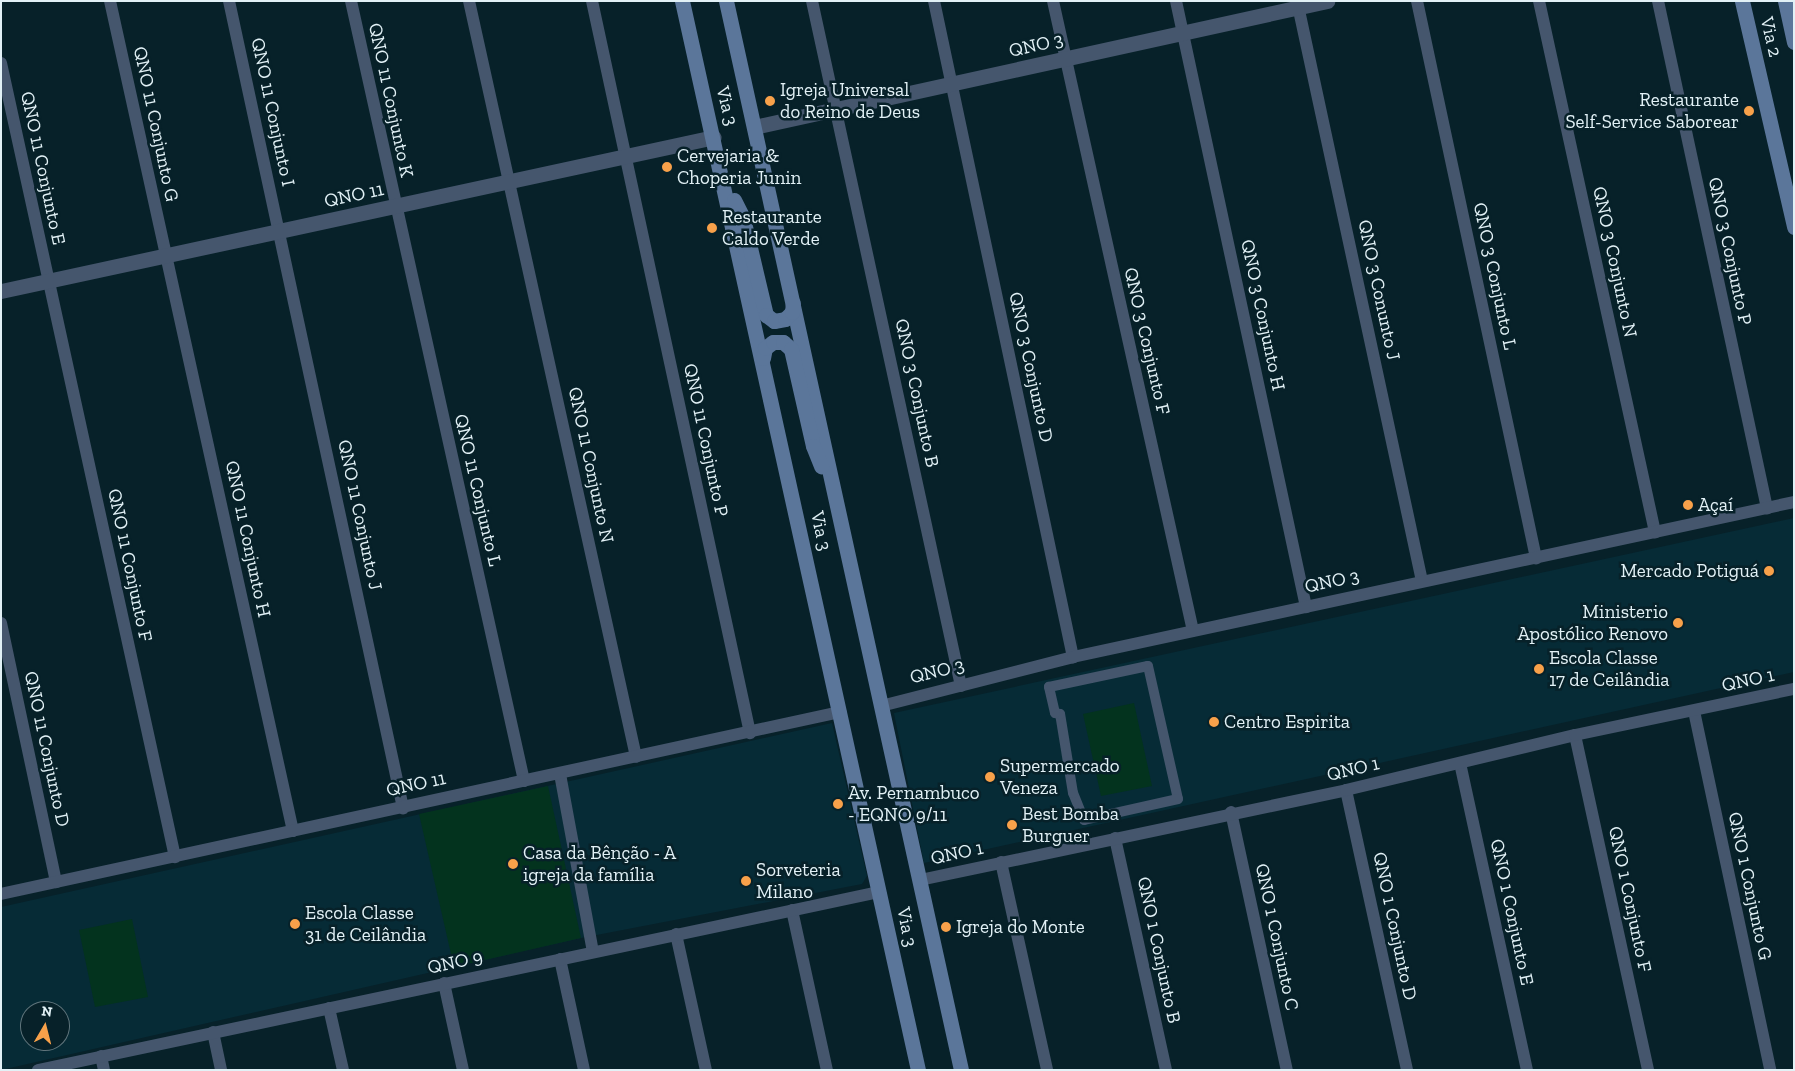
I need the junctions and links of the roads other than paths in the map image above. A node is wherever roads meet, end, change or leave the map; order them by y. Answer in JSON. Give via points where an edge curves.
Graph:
{"nodes":[{"id":1,"x":110,"y":1,"type":"edge"},
{"id":2,"x":229,"y":1,"type":"edge"},
{"id":3,"x":351,"y":1,"type":"edge"},
{"id":4,"x":469,"y":1,"type":"edge"},
{"id":5,"x":592,"y":1,"type":"edge"},
{"id":6,"x":682,"y":1,"type":"edge"},
{"id":7,"x":720,"y":1,"type":"edge"},
{"id":8,"x":726,"y":1,"type":"edge"},
{"id":9,"x":812,"y":1,"type":"edge"},
{"id":10,"x":934,"y":1,"type":"edge"},
{"id":11,"x":1053,"y":1,"type":"edge"},
{"id":12,"x":1176,"y":1,"type":"edge"},
{"id":13,"x":1327,"y":1,"type":"edge"},
{"id":14,"x":1417,"y":1,"type":"edge"},
{"id":15,"x":1539,"y":1,"type":"edge"},
{"id":16,"x":1658,"y":1,"type":"edge"},
{"id":17,"x":1742,"y":1,"type":"edge"},
{"id":18,"x":1785,"y":1,"type":"edge"},
{"id":19,"x":1298,"y":4,"type":"edge"},
{"id":20,"x":1183,"y":30,"type":"junction"},
{"id":21,"x":734,"y":37,"type":"junction"},
{"id":22,"x":1794,"y":42,"type":"edge"},
{"id":23,"x":1066,"y":58,"type":"junction"},
{"id":24,"x":1,"y":63,"type":"edge"},
{"id":25,"x":953,"y":86,"type":"junction"},
{"id":26,"x":836,"y":109,"type":"junction"},
{"id":27,"x":754,"y":127,"type":"junction"},
{"id":28,"x":714,"y":137,"type":"junction"},
{"id":29,"x":625,"y":155,"type":"junction"},
{"id":30,"x":723,"y":178,"type":"junction"},
{"id":31,"x":509,"y":181,"type":"junction"},
{"id":32,"x":395,"y":207,"type":"junction"},
{"id":33,"x":1794,"y":228,"type":"edge"},
{"id":34,"x":280,"y":230,"type":"junction"},
{"id":35,"x":166,"y":256,"type":"junction"},
{"id":36,"x":49,"y":281,"type":"junction"},
{"id":37,"x":1,"y":291,"type":"edge"},
{"id":38,"x":793,"y":303,"type":"junction"},
{"id":39,"x":763,"y":358,"type":"junction"},
{"id":40,"x":1794,"y":502,"type":"edge"},
{"id":41,"x":837,"y":504,"type":"junction"},
{"id":42,"x":1767,"y":508,"type":"junction"},
{"id":43,"x":1655,"y":532,"type":"junction"},
{"id":44,"x":1536,"y":558,"type":"junction"},
{"id":45,"x":1422,"y":581,"type":"junction"},
{"id":46,"x":1306,"y":607,"type":"junction"},
{"id":47,"x":1,"y":623,"type":"edge"},
{"id":48,"x":1193,"y":631,"type":"junction"},
{"id":49,"x":1073,"y":657,"type":"junction"},
{"id":50,"x":1148,"y":666,"type":"joint"},
{"id":51,"x":961,"y":686,"type":"junction"},
{"id":52,"x":1794,"y":689,"type":"edge"},
{"id":53,"x":881,"y":706,"type":"junction"},
{"id":54,"x":1694,"y":711,"type":"junction"},
{"id":55,"x":840,"y":712,"type":"junction"},
{"id":56,"x":750,"y":733,"type":"junction"},
{"id":57,"x":1575,"y":736,"type":"junction"},
{"id":58,"x":636,"y":757,"type":"junction"},
{"id":59,"x":1460,"y":763,"type":"junction"},
{"id":60,"x":560,"y":774,"type":"junction"},
{"id":61,"x":524,"y":781,"type":"junction"},
{"id":62,"x":1346,"y":790,"type":"junction"},
{"id":63,"x":403,"y":808,"type":"junction"},
{"id":64,"x":1231,"y":812,"type":"junction"},
{"id":65,"x":293,"y":831,"type":"junction"},
{"id":66,"x":1116,"y":838,"type":"junction"},
{"id":67,"x":175,"y":857,"type":"junction"},
{"id":68,"x":1001,"y":862,"type":"junction"},
{"id":69,"x":920,"y":880,"type":"junction"},
{"id":70,"x":56,"y":882,"type":"junction"},
{"id":71,"x":879,"y":892,"type":"junction"},
{"id":72,"x":1,"y":894,"type":"edge"},
{"id":73,"x":792,"y":910,"type":"junction"},
{"id":74,"x":676,"y":934,"type":"junction"},
{"id":75,"x":593,"y":952,"type":"junction"},
{"id":76,"x":560,"y":959,"type":"junction"},
{"id":77,"x":444,"y":983,"type":"junction"},
{"id":78,"x":329,"y":1008,"type":"junction"},
{"id":79,"x":906,"y":1017,"type":"junction"},
{"id":80,"x":213,"y":1032,"type":"junction"},
{"id":81,"x":101,"y":1056,"type":"junction"},
{"id":82,"x":38,"y":1070,"type":"edge"},
{"id":83,"x":104,"y":1070,"type":"edge"},
{"id":84,"x":222,"y":1070,"type":"edge"},
{"id":85,"x":343,"y":1070,"type":"edge"},
{"id":86,"x":463,"y":1070,"type":"edge"},
{"id":87,"x":584,"y":1070,"type":"edge"},
{"id":88,"x":706,"y":1070,"type":"edge"},
{"id":89,"x":827,"y":1070,"type":"edge"},
{"id":90,"x":918,"y":1070,"type":"edge"},
{"id":91,"x":925,"y":1070,"type":"edge"},
{"id":92,"x":961,"y":1070,"type":"edge"},
{"id":93,"x":1047,"y":1070,"type":"edge"},
{"id":94,"x":1166,"y":1070,"type":"edge"},
{"id":95,"x":1287,"y":1070,"type":"edge"},
{"id":96,"x":1407,"y":1070,"type":"edge"},
{"id":97,"x":1527,"y":1070,"type":"edge"},
{"id":98,"x":1648,"y":1070,"type":"edge"},
{"id":99,"x":1770,"y":1070,"type":"edge"}],
"edges":[{"from":1,"to":35,"type":"street","name":"QNO 11 Conjunto G"},
{"from":2,"to":34,"type":"street","name":"QNO 11 Conjunto I"},
{"from":3,"to":32,"type":"street","name":"QNO 11 Conjunto K"},
{"from":4,"to":31,"type":"street","name":"QNO 11 Conjunto N"},
{"from":5,"to":29,"type":"street","name":"QNO 11 Conjunto P"},
{"from":6,"to":28,"type":"main road","name":"Via 3"},
{"from":7,"to":21,"type":"main road"},
{"from":8,"to":21,"type":"main road","name":"Via 3"},
{"from":9,"to":26,"type":"street","name":"QNO 3 Conjunto B"},
{"from":10,"to":25,"type":"street","name":"QNO 3 Conjunto D"},
{"from":11,"to":23,"type":"street","name":"QNO 3 Conjunto F"},
{"from":12,"to":20,"type":"street","name":"QNO 3 Conjunto H"},
{"from":13,"to":19,"type":"street","name":"QNO 3"},
{"from":14,"to":44,"type":"street","name":"QNO 3 Conjunto L"},
{"from":15,"to":43,"type":"street","name":"QNO 3 Conjunto N"},
{"from":16,"to":42,"type":"street","name":"QNO 3 Conjunto P"},
{"from":17,"to":33,"type":"main road","name":"Via 2"},
{"from":18,"to":22,"type":"main road","name":"Via 2"},
{"from":19,"to":20,"type":"street","name":"QNO 3"},
{"from":19,"to":45,"type":"street","name":"QNO 3 Conunto J"},
{"from":20,"to":23,"type":"street","name":"QNO 3"},
{"from":20,"to":46,"type":"street","name":"QNO 3 Conjunto H"},
{"from":21,"to":27,"type":"main road","name":"Via 3"},
{"from":23,"to":25,"type":"street","name":"QNO 3"},
{"from":23,"to":48,"type":"street","name":"QNO 3 Conjunto F"},
{"from":24,"to":36,"type":"street","name":"QNO 11 Conjunto E"},
{"from":25,"to":26,"type":"street","name":"QNO 3"},
{"from":25,"to":49,"type":"street","name":"QNO 3 Conjunto D"},
{"from":26,"to":27,"type":"street","name":"QNO 3"},
{"from":26,"to":51,"type":"street","name":"QNO 3 Conjunto B"},
{"from":27,"to":38,"type":"main road","name":"Via 3"},
{"from":28,"to":29,"type":"street","name":"QNO 11"},
{"from":28,"to":30,"type":"main road","name":"Via 3"},
{"from":29,"to":31,"type":"street","name":"QNO 11"},
{"from":29,"to":56,"type":"street","name":"QNO 11 Conjunto P"},
{"from":30,"to":38,"type":"main road","via":[[743,218],[766,314],[774,320],[785,319],[792,312]]},
{"from":30,"to":39,"type":"main road","name":"Via 3"},
{"from":31,"to":32,"type":"street","name":"QNO 11"},
{"from":31,"to":58,"type":"street","name":"QNO 11 Conjunto N"},
{"from":32,"to":34,"type":"street","name":"QNO 11"},
{"from":32,"to":61,"type":"street","name":"QNO 11 Conjunto L"},
{"from":34,"to":35,"type":"street","name":"QNO 11"},
{"from":34,"to":63,"type":"street","name":"QNO 11 Conjunto J"},
{"from":35,"to":36,"type":"street","name":"QNO 11"},
{"from":35,"to":65,"type":"street","name":"QNO 11 Conjunto H"},
{"from":36,"to":37,"type":"street","name":"QNO 11"},
{"from":36,"to":67,"type":"street","name":"QNO 11 Conjunto F"},
{"from":38,"to":41,"type":"main road","name":"Via 3"},
{"from":39,"to":41,"type":"main road","via":[[765,348],[773,342],[783,342],[791,349],[813,446]]},
{"from":39,"to":55,"type":"main road","name":"Via 3"},
{"from":40,"to":42,"type":"street","name":"QNO 3"},
{"from":41,"to":53,"type":"main road","name":"Via 3"},
{"from":42,"to":43,"type":"street","name":"QNO 3"},
{"from":43,"to":44,"type":"street","name":"QNO 3"},
{"from":44,"to":45,"type":"street","name":"QNO 3"},
{"from":45,"to":46,"type":"street","name":"QNO 3"},
{"from":46,"to":48,"type":"street","name":"QNO 3"},
{"from":47,"to":70,"type":"street","name":"QNO 11 Conjunto D"},
{"from":48,"to":49,"type":"street","name":"QNO 3"},
{"from":49,"to":51,"type":"street","name":"QNO 3"},
{"from":50,"to":50,"type":"street","via":[[1049,687],[1055,713],[1060,714],[1073,794],[1084,820],[1178,799]]},
{"from":51,"to":53,"type":"street","name":"QNO 3"},
{"from":52,"to":54,"type":"street","name":"QNO 1"},
{"from":53,"to":69,"type":"main road","name":"Via 3"},
{"from":54,"to":57,"type":"street","name":"QNO 1"},
{"from":54,"to":99,"type":"street","name":"QNO 1 Conjunto G"},
{"from":55,"to":56,"type":"street","name":"QNO 11"},
{"from":55,"to":71,"type":"main road","name":"Via 3"},
{"from":56,"to":58,"type":"street","name":"QNO 11"},
{"from":57,"to":59,"type":"street","name":"QNO 1"},
{"from":57,"to":98,"type":"street","name":"QNO 1 Conjunto F"},
{"from":58,"to":60,"type":"street","name":"QNO 11"},
{"from":59,"to":62,"type":"street","name":"QNO 1"},
{"from":59,"to":97,"type":"street","name":"QNO 1 Conjunto E"},
{"from":60,"to":61,"type":"street","name":"QNO 11"},
{"from":60,"to":75,"type":"street"},
{"from":61,"to":63,"type":"street","name":"QNO 11"},
{"from":62,"to":64,"type":"street","name":"QNO 1"},
{"from":62,"to":96,"type":"street","name":"QNO 1 Conjunto D"},
{"from":63,"to":65,"type":"street","name":"QNO 11"},
{"from":64,"to":66,"type":"street","name":"QNO 1"},
{"from":64,"to":95,"type":"street","name":"QNO 1 Conjunto C"},
{"from":65,"to":67,"type":"street","name":"QNO 11"},
{"from":66,"to":68,"type":"street","name":"QNO 1"},
{"from":66,"to":94,"type":"street","name":"QNO 1 Conjunto B"},
{"from":67,"to":70,"type":"street","name":"QNO 11"},
{"from":68,"to":69,"type":"street","name":"QNO 1"},
{"from":68,"to":93,"type":"street"},
{"from":69,"to":92,"type":"main road","name":"Via 3"},
{"from":70,"to":72,"type":"street","name":"QNO 11"},
{"from":71,"to":73,"type":"street","name":"QNO 9"},
{"from":71,"to":79,"type":"main road","name":"Via 3"},
{"from":73,"to":74,"type":"street","name":"QNO 9"},
{"from":73,"to":89,"type":"street"},
{"from":74,"to":75,"type":"street","name":"QNO 9"},
{"from":74,"to":88,"type":"street"},
{"from":75,"to":76,"type":"street","name":"QNO 9"},
{"from":76,"to":77,"type":"street","name":"QNO 9"},
{"from":76,"to":87,"type":"street"},
{"from":77,"to":78,"type":"street","name":"QNO 9"},
{"from":77,"to":86,"type":"street"},
{"from":78,"to":80,"type":"street","name":"QNO 9"},
{"from":78,"to":85,"type":"street"},
{"from":79,"to":90,"type":"main road","name":"Via 3"},
{"from":79,"to":91,"type":"main road"},
{"from":80,"to":81,"type":"street","name":"QNO 9"},
{"from":80,"to":84,"type":"street"},
{"from":81,"to":82,"type":"street","name":"QNO 9"},
{"from":81,"to":83,"type":"street"}]}
